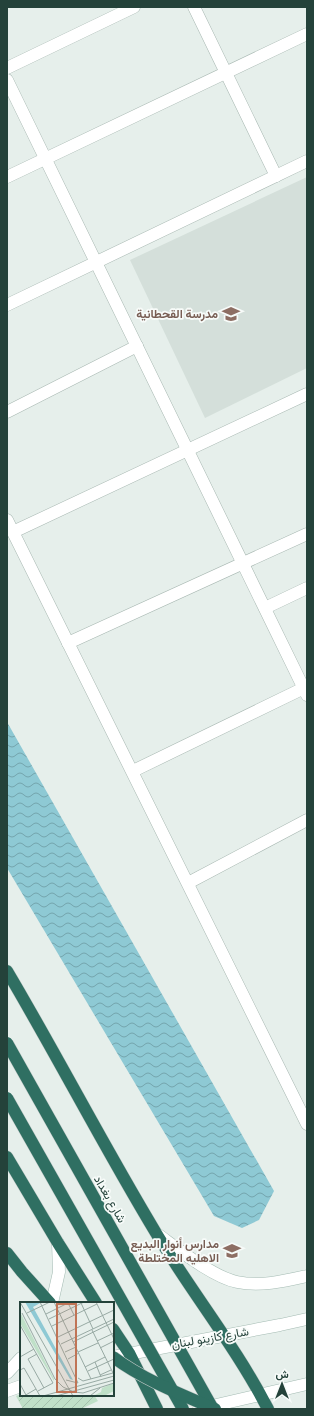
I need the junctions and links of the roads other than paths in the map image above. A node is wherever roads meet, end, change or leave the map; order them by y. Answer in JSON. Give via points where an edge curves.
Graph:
{"nodes":[{"id":1,"x":134,"y":7,"type":"edge"},
{"id":2,"x":194,"y":7,"type":"edge"},
{"id":3,"x":307,"y":34,"type":"edge"},
{"id":4,"x":7,"y":68,"type":"edge"},
{"id":5,"x":226,"y":72,"type":"junction"},
{"id":6,"x":7,"y":80,"type":"edge"},
{"id":7,"x":46,"y":159,"type":"junction"},
{"id":8,"x":307,"y":161,"type":"edge"},
{"id":9,"x":276,"y":176,"type":"junction"},
{"id":10,"x":7,"y":177,"type":"edge"},
{"id":11,"x":97,"y":263,"type":"junction"},
{"id":12,"x":7,"y":305,"type":"edge"},
{"id":13,"x":137,"y":346,"type":"junction"},
{"id":14,"x":307,"y":394,"type":"edge"},
{"id":15,"x":7,"y":412,"type":"edge"},
{"id":16,"x":188,"y":451,"type":"junction"},
{"id":17,"x":7,"y":520,"type":"edge"},
{"id":18,"x":13,"y":532,"type":"junction"},
{"id":19,"x":307,"y":534,"type":"edge"},
{"id":20,"x":242,"y":563,"type":"junction"},
{"id":21,"x":307,"y":588,"type":"edge"},
{"id":22,"x":265,"y":608,"type":"junction"},
{"id":23,"x":68,"y":643,"type":"junction"},
{"id":24,"x":305,"y":692,"type":"edge"},
{"id":25,"x":133,"y":771,"type":"junction"},
{"id":26,"x":307,"y":820,"type":"edge"},
{"id":27,"x":188,"y":883,"type":"junction"},
{"id":28,"x":7,"y":971,"type":"edge"},
{"id":29,"x":7,"y":1043,"type":"edge"},
{"id":30,"x":7,"y":1098,"type":"edge"},
{"id":31,"x":307,"y":1124,"type":"edge"},
{"id":32,"x":7,"y":1156,"type":"edge"},
{"id":33,"x":157,"y":1234,"type":"junction"},
{"id":34,"x":58,"y":1243,"type":"junction"},
{"id":35,"x":7,"y":1253,"type":"edge"},
{"id":36,"x":307,"y":1276,"type":"edge"},
{"id":37,"x":50,"y":1302,"type":"edge"},
{"id":38,"x":51,"y":1302,"type":"edge"},
{"id":39,"x":95,"y":1302,"type":"edge"},
{"id":40,"x":307,"y":1319,"type":"edge"},
{"id":41,"x":114,"y":1331,"type":"edge"},
{"id":42,"x":224,"y":1336,"type":"junction"},
{"id":43,"x":128,"y":1353,"type":"junction"},
{"id":44,"x":114,"y":1357,"type":"edge"},
{"id":45,"x":114,"y":1358,"type":"edge"},
{"id":46,"x":20,"y":1359,"type":"edge"},
{"id":47,"x":7,"y":1373,"type":"edge"},
{"id":48,"x":307,"y":1384,"type":"edge"},
{"id":49,"x":20,"y":1386,"type":"edge"},
{"id":50,"x":7,"y":1391,"type":"edge"},
{"id":51,"x":261,"y":1395,"type":"junction"},
{"id":52,"x":156,"y":1409,"type":"edge"},
{"id":53,"x":183,"y":1409,"type":"edge"},
{"id":54,"x":199,"y":1409,"type":"edge"},
{"id":55,"x":215,"y":1409,"type":"edge"},
{"id":56,"x":268,"y":1409,"type":"edge"}],
"edges":[{"from":1,"to":4,"type":"street"},
{"from":2,"to":5,"type":"street"},
{"from":3,"to":5,"type":"street"},
{"from":5,"to":7,"type":"street"},
{"from":5,"to":9,"type":"street"},
{"from":6,"to":7,"type":"street"},
{"from":7,"to":10,"type":"street"},
{"from":7,"to":11,"type":"street"},
{"from":8,"to":9,"type":"street"},
{"from":9,"to":11,"type":"street"},
{"from":11,"to":12,"type":"street"},
{"from":11,"to":13,"type":"street"},
{"from":13,"to":15,"type":"street"},
{"from":13,"to":16,"type":"street"},
{"from":14,"to":16,"type":"street"},
{"from":16,"to":18,"type":"street"},
{"from":16,"to":20,"type":"street"},
{"from":17,"to":18,"type":"street"},
{"from":18,"to":23,"type":"street"},
{"from":19,"to":20,"type":"street"},
{"from":20,"to":22,"type":"street"},
{"from":20,"to":23,"type":"street"},
{"from":21,"to":22,"type":"street"},
{"from":22,"to":24,"type":"street"},
{"from":23,"to":25,"type":"street"},
{"from":24,"to":25,"type":"street"},
{"from":25,"to":27,"type":"street"},
{"from":26,"to":27,"type":"street"},
{"from":27,"to":31,"type":"street"},
{"from":28,"to":33,"type":"highway"},
{"from":29,"to":55,"type":"highway","name":"شارع بغداد","bridge":true},
{"from":30,"to":53,"type":"highway","bridge":true},
{"from":32,"to":34,"type":"highway"},
{"from":33,"to":36,"type":"street","via":[[225,1279],[239,1283],[284,1282]]},
{"from":33,"to":42,"type":"highway"},
{"from":34,"to":38,"type":"street","via":[[59,1272]]},
{"from":34,"to":39,"type":"highway"},
{"from":35,"to":37,"type":"highway"},
{"from":40,"to":42,"type":"street","name":"شارع كازينو لبنان"},
{"from":41,"to":43,"type":"highway"},
{"from":42,"to":43,"type":"street","name":"شارع كازينو لبنان"},
{"from":42,"to":51,"type":"highway"},
{"from":43,"to":44,"type":"street","name":"شارع كازينو لبنان"},
{"from":43,"to":52,"type":"highway"},
{"from":45,"to":55,"type":"highway","bridge":true,"via":[[172,1391]]},
{"from":46,"to":47,"type":"street"},
{"from":48,"to":51,"type":"street"},
{"from":49,"to":50,"type":"street"},
{"from":51,"to":54,"type":"street"},
{"from":51,"to":56,"type":"highway"}]}
